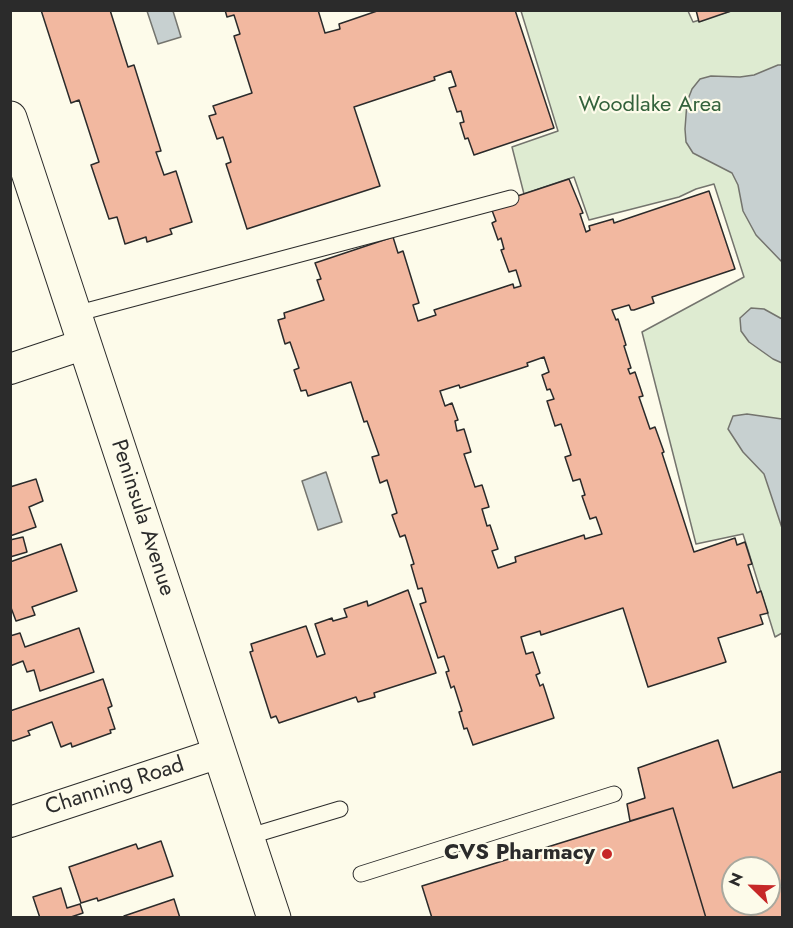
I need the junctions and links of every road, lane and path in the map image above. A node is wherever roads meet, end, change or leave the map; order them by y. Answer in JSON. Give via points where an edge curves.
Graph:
{"nodes":[{"id":1,"x":10,"y":118,"type":"edge"},
{"id":2,"x":512,"y":198,"type":"dead end"},
{"id":3,"x":80,"y":329,"type":"junction"},
{"id":4,"x":10,"y":369,"type":"edge"},
{"id":5,"x":219,"y":753,"type":"junction"},
{"id":6,"x":614,"y":794,"type":"dead end"},
{"id":7,"x":340,"y":809,"type":"dead end"},
{"id":8,"x":10,"y":822,"type":"edge"},
{"id":9,"x":247,"y":837,"type":"junction"},
{"id":10,"x":361,"y":874,"type":"dead end"},
{"id":11,"x":274,"y":918,"type":"edge"}],
"edges":[{"from":1,"to":3,"type":"main road","name":"Peninsula Avenue"},
{"from":2,"to":3,"type":"lane"},
{"from":3,"to":4,"type":"street"},
{"from":3,"to":5,"type":"main road","name":"Peninsula Avenue"},
{"from":5,"to":8,"type":"street","name":"Channing Road"},
{"from":5,"to":9,"type":"main road","name":"Peninsula Avenue"},
{"from":6,"to":10,"type":"lane"},
{"from":7,"to":9,"type":"lane"},
{"from":9,"to":11,"type":"main road","name":"Peninsula Avenue"}]}
